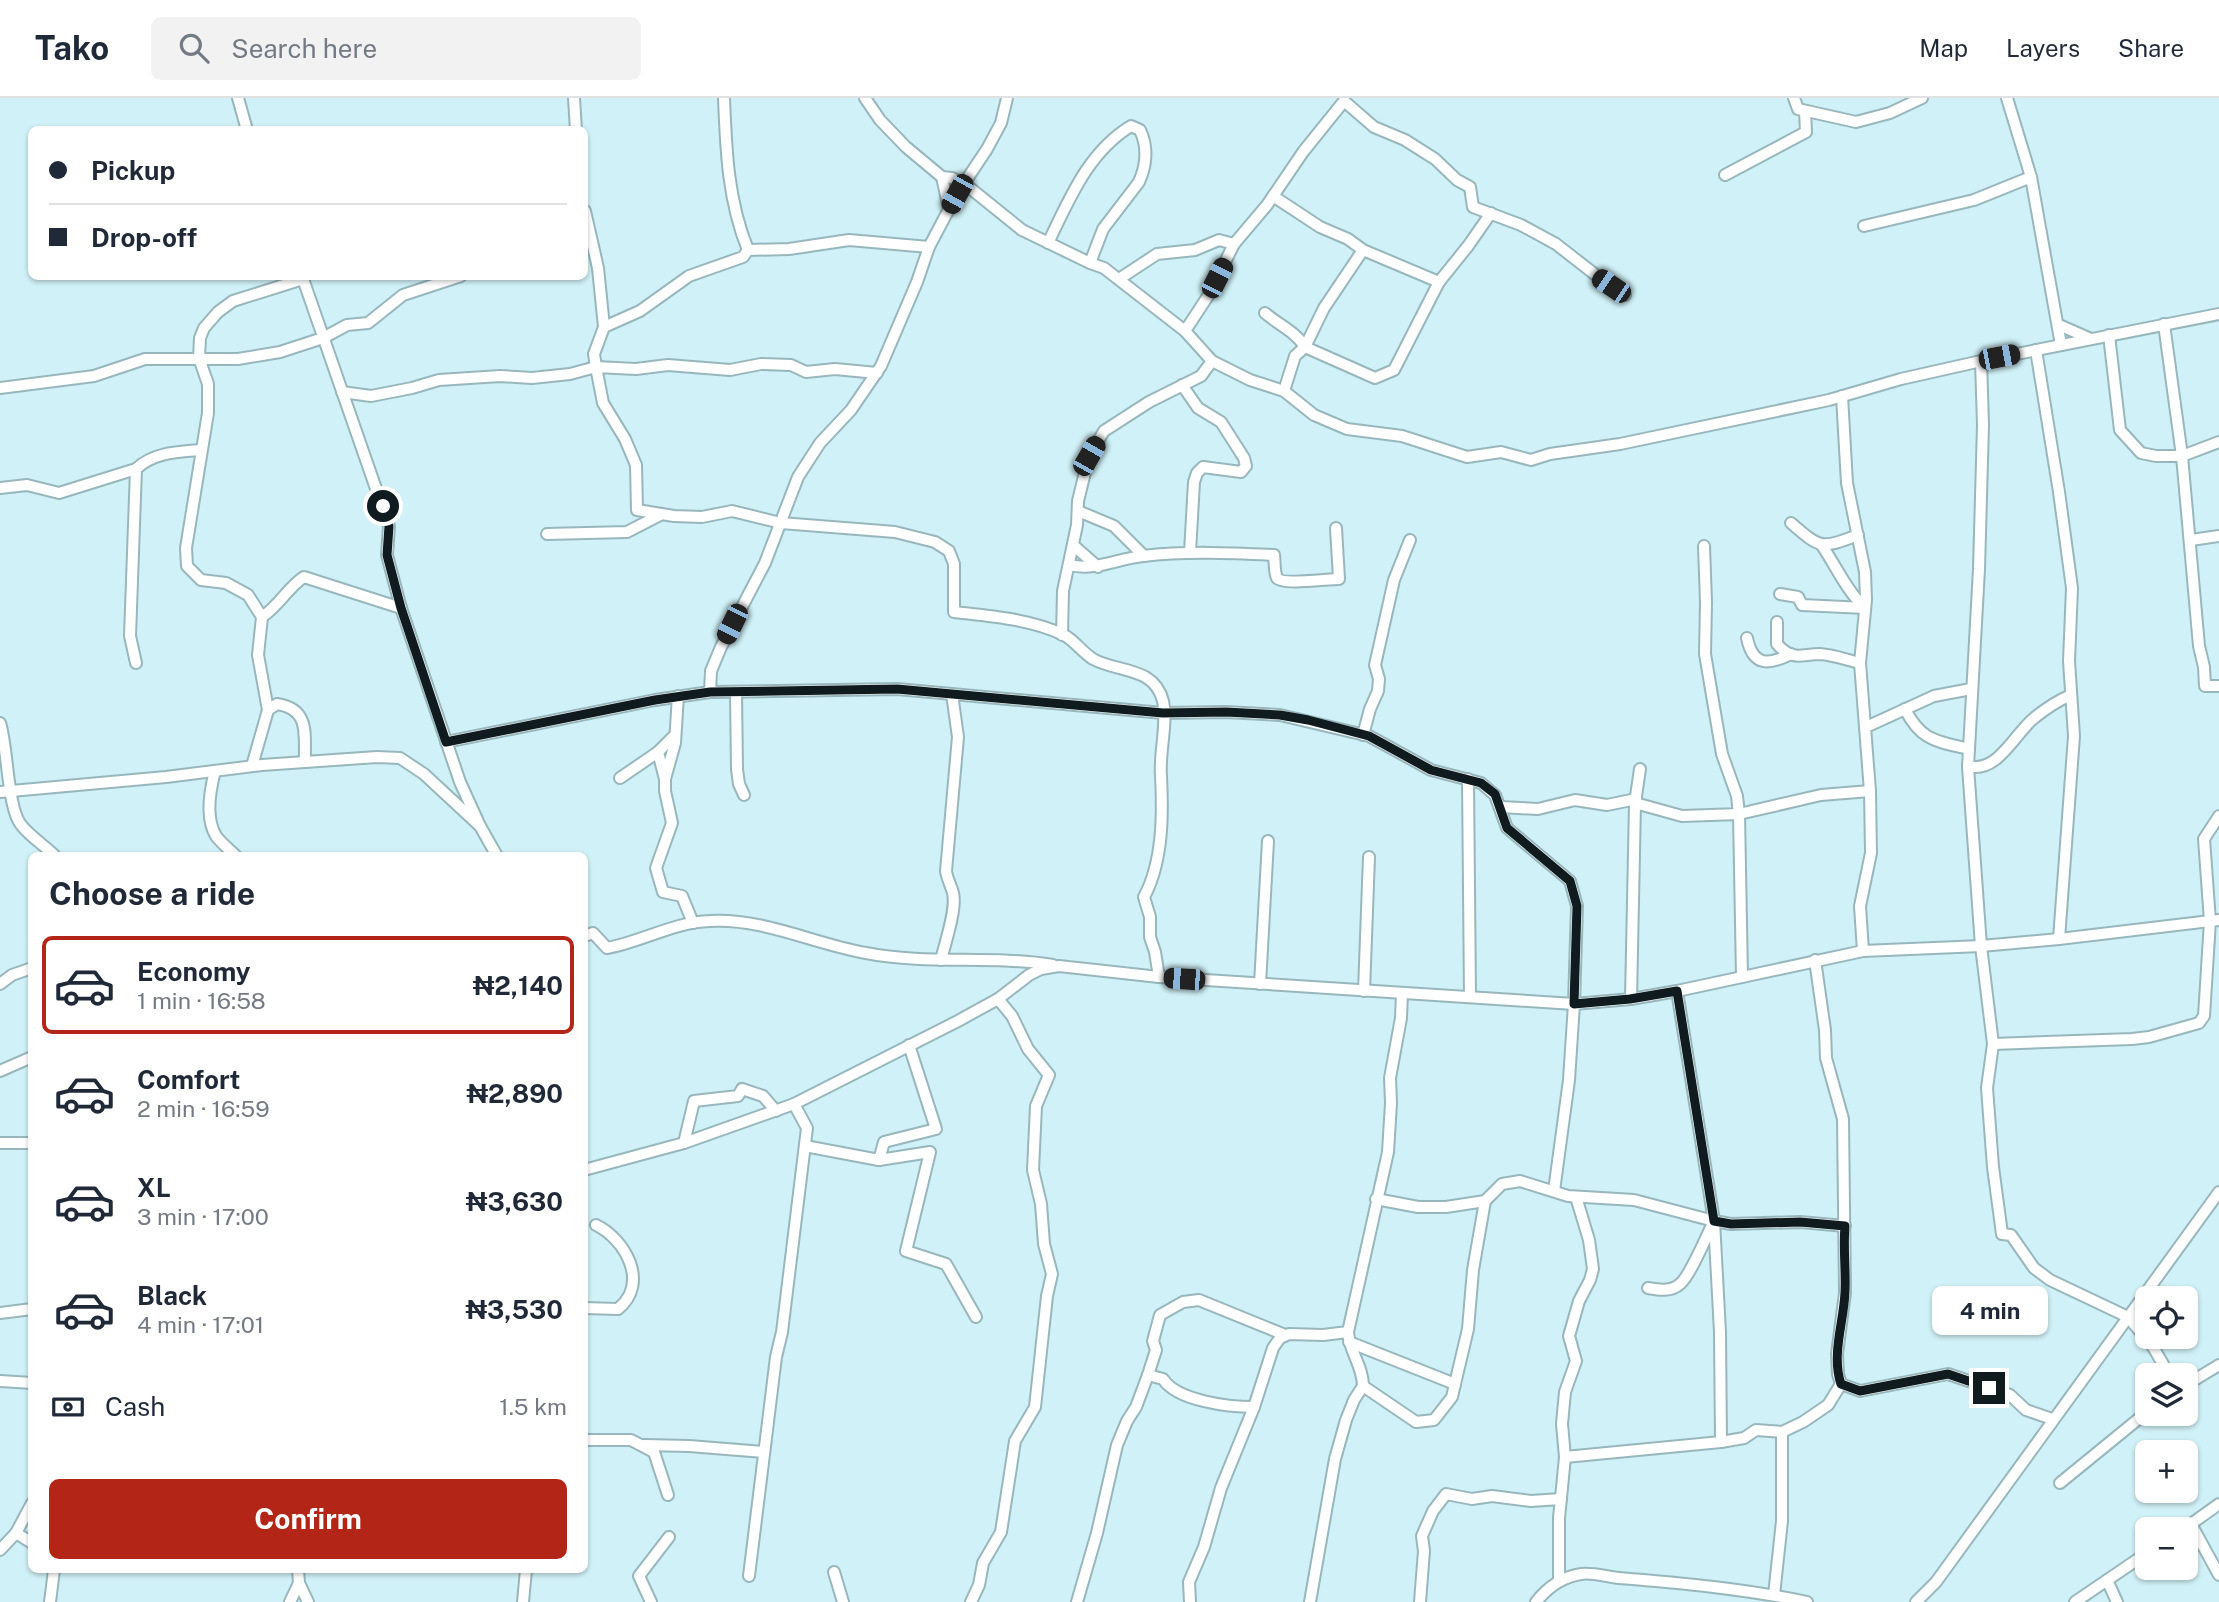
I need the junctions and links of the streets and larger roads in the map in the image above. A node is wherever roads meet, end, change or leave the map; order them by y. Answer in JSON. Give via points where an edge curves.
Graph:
{"nodes":[{"id":1,"x":238,"y":98,"type":"edge"},
{"id":2,"x":574,"y":98,"type":"edge"},
{"id":3,"x":724,"y":98,"type":"edge"},
{"id":4,"x":865,"y":98,"type":"edge"},
{"id":5,"x":1007,"y":98,"type":"edge"},
{"id":6,"x":1794,"y":98,"type":"edge"},
{"id":7,"x":1923,"y":98,"type":"edge"},
{"id":8,"x":2007,"y":98,"type":"edge"},
{"id":9,"x":1805,"y":111,"type":"junction"},
{"id":10,"x":246,"y":126,"type":"edge"},
{"id":11,"x":576,"y":126,"type":"edge"},
{"id":12,"x":1725,"y":175,"type":"dead end"},
{"id":13,"x":942,"y":177,"type":"junction"},
{"id":14,"x":2031,"y":177,"type":"junction"},
{"id":15,"x":965,"y":184,"type":"junction"},
{"id":16,"x":1273,"y":195,"type":"junction"},
{"id":17,"x":949,"y":209,"type":"junction"},
{"id":18,"x":1490,"y":213,"type":"junction"},
{"id":19,"x":588,"y":223,"type":"edge"},
{"id":20,"x":1864,"y":226,"type":"dead end"},
{"id":21,"x":1048,"y":243,"type":"junction"},
{"id":22,"x":1234,"y":244,"type":"junction"},
{"id":23,"x":929,"y":247,"type":"junction"},
{"id":24,"x":748,"y":250,"type":"junction"},
{"id":25,"x":1363,"y":250,"type":"junction"},
{"id":26,"x":1090,"y":263,"type":"junction"},
{"id":27,"x":1119,"y":279,"type":"junction"},
{"id":28,"x":297,"y":280,"type":"edge"},
{"id":29,"x":304,"y":280,"type":"edge"},
{"id":30,"x":449,"y":280,"type":"edge"},
{"id":31,"x":1439,"y":282,"type":"junction"},
{"id":32,"x":1625,"y":295,"type":"dead end"},
{"id":33,"x":1265,"y":313,"type":"dead end"},
{"id":34,"x":2219,"y":314,"type":"edge"},
{"id":35,"x":2164,"y":324,"type":"junction"},
{"id":36,"x":2059,"y":325,"type":"junction"},
{"id":37,"x":604,"y":327,"type":"junction"},
{"id":38,"x":1185,"y":331,"type":"junction"},
{"id":39,"x":2109,"y":335,"type":"junction"},
{"id":40,"x":323,"y":338,"type":"junction"},
{"id":41,"x":2091,"y":339,"type":"junction"},
{"id":42,"x":2061,"y":345,"type":"junction"},
{"id":43,"x":1305,"y":347,"type":"junction"},
{"id":44,"x":2036,"y":350,"type":"junction"},
{"id":45,"x":199,"y":358,"type":"junction"},
{"id":46,"x":1981,"y":360,"type":"junction"},
{"id":47,"x":1212,"y":361,"type":"junction"},
{"id":48,"x":596,"y":366,"type":"junction"},
{"id":49,"x":877,"y":373,"type":"junction"},
{"id":50,"x":1182,"y":385,"type":"junction"},
{"id":51,"x":0,"y":388,"type":"edge"},
{"id":52,"x":1284,"y":391,"type":"junction"},
{"id":53,"x":342,"y":392,"type":"junction"},
{"id":54,"x":1842,"y":396,"type":"junction"},
{"id":55,"x":2219,"y":442,"type":"edge"},
{"id":56,"x":201,"y":450,"type":"junction"},
{"id":57,"x":2182,"y":456,"type":"junction"},
{"id":58,"x":135,"y":469,"type":"junction"},
{"id":59,"x":0,"y":488,"type":"edge"},
{"id":60,"x":1078,"y":511,"type":"junction"},
{"id":61,"x":660,"y":514,"type":"junction"},
{"id":62,"x":781,"y":523,"type":"junction"},
{"id":63,"x":1791,"y":523,"type":"dead end"},
{"id":64,"x":1336,"y":528,"type":"dead end"},
{"id":65,"x":547,"y":534,"type":"dead end"},
{"id":66,"x":1858,"y":535,"type":"junction"},
{"id":67,"x":2219,"y":536,"type":"edge"},
{"id":68,"x":1410,"y":540,"type":"dead end"},
{"id":69,"x":2191,"y":540,"type":"junction"},
{"id":70,"x":1821,"y":544,"type":"junction"},
{"id":71,"x":1073,"y":545,"type":"junction"},
{"id":72,"x":1704,"y":546,"type":"dead end"},
{"id":73,"x":1190,"y":552,"type":"junction"},
{"id":74,"x":1144,"y":556,"type":"junction"},
{"id":75,"x":1069,"y":565,"type":"junction"},
{"id":76,"x":1098,"y":567,"type":"junction"},
{"id":77,"x":1780,"y":594,"type":"dead end"},
{"id":78,"x":401,"y":608,"type":"junction"},
{"id":79,"x":1865,"y":608,"type":"junction"},
{"id":80,"x":262,"y":617,"type":"junction"},
{"id":81,"x":1777,"y":622,"type":"dead end"},
{"id":82,"x":1062,"y":635,"type":"junction"},
{"id":83,"x":1747,"y":638,"type":"dead end"},
{"id":84,"x":1791,"y":654,"type":"junction"},
{"id":85,"x":136,"y":663,"type":"dead end"},
{"id":86,"x":1860,"y":663,"type":"junction"},
{"id":87,"x":2219,"y":686,"type":"edge"},
{"id":88,"x":1971,"y":689,"type":"junction"},
{"id":89,"x":710,"y":692,"type":"junction"},
{"id":90,"x":736,"y":692,"type":"junction"},
{"id":91,"x":953,"y":694,"type":"junction"},
{"id":92,"x":2071,"y":695,"type":"junction"},
{"id":93,"x":678,"y":696,"type":"junction"},
{"id":94,"x":1905,"y":709,"type":"junction"},
{"id":95,"x":268,"y":710,"type":"junction"},
{"id":96,"x":1163,"y":713,"type":"junction"},
{"id":97,"x":0,"y":723,"type":"edge"},
{"id":98,"x":1866,"y":727,"type":"junction"},
{"id":99,"x":675,"y":735,"type":"junction"},
{"id":100,"x":1363,"y":735,"type":"junction"},
{"id":101,"x":446,"y":742,"type":"junction"},
{"id":102,"x":1969,"y":749,"type":"junction"},
{"id":103,"x":657,"y":752,"type":"junction"},
{"id":104,"x":305,"y":762,"type":"junction"},
{"id":105,"x":252,"y":766,"type":"junction"},
{"id":106,"x":1968,"y":766,"type":"junction"},
{"id":107,"x":1640,"y":769,"type":"dead end"},
{"id":108,"x":215,"y":771,"type":"junction"},
{"id":109,"x":620,"y":778,"type":"dead end"},
{"id":110,"x":664,"y":779,"type":"junction"},
{"id":111,"x":1468,"y":779,"type":"junction"},
{"id":112,"x":1870,"y":791,"type":"junction"},
{"id":113,"x":5,"y":792,"type":"edge"},
{"id":114,"x":744,"y":795,"type":"dead end"},
{"id":115,"x":1635,"y":801,"type":"junction"},
{"id":116,"x":1500,"y":807,"type":"junction"},
{"id":117,"x":1739,"y":814,"type":"junction"},
{"id":118,"x":2219,"y":816,"type":"edge"},
{"id":119,"x":480,"y":826,"type":"junction"},
{"id":120,"x":1268,"y":841,"type":"dead end"},
{"id":121,"x":51,"y":852,"type":"edge"},
{"id":122,"x":232,"y":852,"type":"edge"},
{"id":123,"x":495,"y":852,"type":"edge"},
{"id":124,"x":1369,"y":858,"type":"dead end"},
{"id":125,"x":2215,"y":920,"type":"edge"},
{"id":126,"x":693,"y":923,"type":"junction"},
{"id":127,"x":588,"y":935,"type":"edge"},
{"id":128,"x":2059,"y":939,"type":"junction"},
{"id":129,"x":1981,"y":946,"type":"junction"},
{"id":130,"x":1863,"y":951,"type":"junction"},
{"id":131,"x":941,"y":960,"type":"junction"},
{"id":132,"x":1815,"y":960,"type":"junction"},
{"id":133,"x":1059,"y":966,"type":"junction"},
{"id":134,"x":28,"y":969,"type":"edge"},
{"id":135,"x":1742,"y":976,"type":"junction"},
{"id":136,"x":1158,"y":977,"type":"junction"},
{"id":137,"x":0,"y":984,"type":"edge"},
{"id":138,"x":1260,"y":984,"type":"junction"},
{"id":139,"x":1364,"y":991,"type":"junction"},
{"id":140,"x":1677,"y":991,"type":"junction"},
{"id":141,"x":1402,"y":993,"type":"junction"},
{"id":142,"x":1470,"y":998,"type":"junction"},
{"id":143,"x":998,"y":999,"type":"junction"},
{"id":144,"x":1630,"y":999,"type":"junction"},
{"id":145,"x":1574,"y":1004,"type":"junction"},
{"id":146,"x":1993,"y":1044,"type":"junction"},
{"id":147,"x":909,"y":1045,"type":"junction"},
{"id":148,"x":28,"y":1059,"type":"edge"},
{"id":149,"x":0,"y":1071,"type":"edge"},
{"id":150,"x":794,"y":1104,"type":"junction"},
{"id":151,"x":776,"y":1111,"type":"junction"},
{"id":152,"x":0,"y":1143,"type":"edge"},
{"id":153,"x":28,"y":1143,"type":"edge"},
{"id":154,"x":684,"y":1143,"type":"junction"},
{"id":155,"x":805,"y":1146,"type":"junction"},
{"id":156,"x":879,"y":1160,"type":"junction"},
{"id":157,"x":588,"y":1169,"type":"edge"},
{"id":158,"x":1554,"y":1191,"type":"junction"},
{"id":159,"x":2219,"y":1192,"type":"edge"},
{"id":160,"x":1576,"y":1197,"type":"junction"},
{"id":161,"x":1376,"y":1199,"type":"junction"},
{"id":162,"x":1485,"y":1201,"type":"junction"},
{"id":163,"x":1714,"y":1221,"type":"junction"},
{"id":164,"x":596,"y":1225,"type":"dead end"},
{"id":165,"x":1845,"y":1226,"type":"junction"},
{"id":166,"x":1648,"y":1288,"type":"dead end"},
{"id":167,"x":588,"y":1308,"type":"edge"},
{"id":168,"x":28,"y":1309,"type":"edge"},
{"id":169,"x":0,"y":1312,"type":"edge"},
{"id":170,"x":976,"y":1317,"type":"dead end"},
{"id":171,"x":2128,"y":1317,"type":"junction"},
{"id":172,"x":1285,"y":1335,"type":"junction"},
{"id":173,"x":1348,"y":1337,"type":"junction"},
{"id":174,"x":2162,"y":1363,"type":"edge"},
{"id":175,"x":2218,"y":1366,"type":"edge"},
{"id":176,"x":1148,"y":1375,"type":"junction"},
{"id":177,"x":2198,"y":1378,"type":"edge"},
{"id":178,"x":0,"y":1381,"type":"edge"},
{"id":179,"x":28,"y":1383,"type":"edge"},
{"id":180,"x":1455,"y":1384,"type":"junction"},
{"id":181,"x":1841,"y":1384,"type":"junction"},
{"id":182,"x":1363,"y":1386,"type":"junction"},
{"id":183,"x":1254,"y":1408,"type":"junction"},
{"id":184,"x":2052,"y":1419,"type":"junction"},
{"id":185,"x":2135,"y":1422,"type":"edge"},
{"id":186,"x":1782,"y":1432,"type":"junction"},
{"id":187,"x":588,"y":1440,"type":"edge"},
{"id":188,"x":1721,"y":1442,"type":"junction"},
{"id":189,"x":644,"y":1446,"type":"junction"},
{"id":190,"x":764,"y":1452,"type":"junction"},
{"id":191,"x":1565,"y":1457,"type":"junction"},
{"id":192,"x":2060,"y":1483,"type":"dead end"},
{"id":193,"x":668,"y":1495,"type":"dead end"},
{"id":194,"x":1561,"y":1499,"type":"junction"},
{"id":195,"x":2219,"y":1504,"type":"edge"},
{"id":196,"x":28,"y":1510,"type":"edge"},
{"id":197,"x":2198,"y":1519,"type":"edge"},
{"id":198,"x":16,"y":1533,"type":"junction"},
{"id":199,"x":669,"y":1537,"type":"dead end"},
{"id":200,"x":28,"y":1540,"type":"edge"},
{"id":201,"x":2198,"y":1544,"type":"edge"},
{"id":202,"x":0,"y":1550,"type":"edge"},
{"id":203,"x":2135,"y":1561,"type":"edge"},
{"id":204,"x":834,"y":1572,"type":"dead end"},
{"id":205,"x":54,"y":1573,"type":"edge"},
{"id":206,"x":298,"y":1573,"type":"edge"},
{"id":207,"x":520,"y":1573,"type":"edge"},
{"id":208,"x":526,"y":1573,"type":"edge"},
{"id":209,"x":2219,"y":1575,"type":"edge"},
{"id":210,"x":748,"y":1576,"type":"dead end"},
{"id":211,"x":2107,"y":1580,"type":"junction"},
{"id":212,"x":1559,"y":1581,"type":"junction"},
{"id":213,"x":299,"y":1583,"type":"junction"},
{"id":214,"x":1774,"y":1595,"type":"junction"},
{"id":215,"x":523,"y":1598,"type":"edge"},
{"id":216,"x":50,"y":1602,"type":"edge"},
{"id":217,"x":290,"y":1602,"type":"edge"},
{"id":218,"x":308,"y":1602,"type":"edge"},
{"id":219,"x":651,"y":1602,"type":"edge"},
{"id":220,"x":843,"y":1602,"type":"edge"},
{"id":221,"x":971,"y":1602,"type":"edge"},
{"id":222,"x":1077,"y":1602,"type":"edge"},
{"id":223,"x":1189,"y":1602,"type":"edge"},
{"id":224,"x":1310,"y":1602,"type":"edge"},
{"id":225,"x":1420,"y":1602,"type":"edge"},
{"id":226,"x":1536,"y":1602,"type":"edge"},
{"id":227,"x":1807,"y":1602,"type":"edge"},
{"id":228,"x":1916,"y":1602,"type":"edge"},
{"id":229,"x":2075,"y":1602,"type":"edge"},
{"id":230,"x":2117,"y":1602,"type":"edge"}],
"edges":[{"from":1,"to":10,"type":"street"},
{"from":2,"to":11,"type":"street"},
{"from":3,"to":24,"type":"street","via":[[732,206]]},
{"from":4,"to":13,"type":"street","via":[[905,147]]},
{"from":5,"to":15,"type":"street","via":[[1001,123]]},
{"from":6,"to":9,"type":"street"},
{"from":7,"to":9,"type":"street","via":[[1856,122]]},
{"from":8,"to":14,"type":"street"},
{"from":9,"to":12,"type":"street","via":[[1806,132]]},
{"from":13,"to":15,"type":"street"},
{"from":13,"to":17,"type":"street"},
{"from":14,"to":20,"type":"street","via":[[1974,201]]},
{"from":14,"to":36,"type":"street"},
{"from":15,"to":17,"type":"street"},
{"from":15,"to":21,"type":"street","via":[[1022,230]]},
{"from":16,"to":18,"type":"street","via":[[1344,102],[1374,127],[1435,159],[1470,187],[1473,207]]},
{"from":16,"to":22,"type":"street"},
{"from":16,"to":25,"type":"street"},
{"from":17,"to":23,"type":"street"},
{"from":18,"to":31,"type":"street"},
{"from":18,"to":32,"type":"street","via":[[1556,244]]},
{"from":19,"to":37,"type":"street"},
{"from":21,"to":26,"type":"street"},
{"from":21,"to":26,"type":"street","via":[[1096,156],[1131,126],[1140,130],[1146,143],[1139,183],[1103,229]]},
{"from":22,"to":27,"type":"street","via":[[1219,240],[1195,250],[1157,254]]},
{"from":22,"to":38,"type":"street"},
{"from":23,"to":24,"type":"street","via":[[849,240]]},
{"from":23,"to":49,"type":"street"},
{"from":24,"to":37,"type":"street","via":[[743,257],[689,276],[640,311]]},
{"from":25,"to":31,"type":"street"},
{"from":25,"to":43,"type":"street","via":[[1324,308]]},
{"from":26,"to":27,"type":"street"},
{"from":27,"to":38,"type":"street"},
{"from":28,"to":45,"type":"street","via":[[233,301],[218,312],[204,328]]},
{"from":29,"to":40,"type":"street"},
{"from":30,"to":40,"type":"street","via":[[403,295],[368,323],[346,325]]},
{"from":31,"to":43,"type":"street","via":[[1394,370],[1375,378]]},
{"from":33,"to":43,"type":"street","via":[[1299,335]]},
{"from":34,"to":35,"type":"street"},
{"from":35,"to":39,"type":"street"},
{"from":35,"to":57,"type":"street"},
{"from":36,"to":41,"type":"street"},
{"from":36,"to":42,"type":"street"},
{"from":37,"to":48,"type":"street","via":[[594,354]]},
{"from":38,"to":47,"type":"street"},
{"from":39,"to":41,"type":"street"},
{"from":39,"to":57,"type":"street","via":[[2120,430],[2141,453]]},
{"from":40,"to":45,"type":"street","via":[[255,357]]},
{"from":40,"to":53,"type":"street"},
{"from":41,"to":42,"type":"street"},
{"from":42,"to":44,"type":"street"},
{"from":43,"to":52,"type":"street","via":[[1295,356]]},
{"from":44,"to":46,"type":"street"},
{"from":44,"to":92,"type":"street","via":[[2072,588]]},
{"from":45,"to":51,"type":"street","via":[[145,359],[94,376]]},
{"from":45,"to":56,"type":"street","via":[[208,384]]},
{"from":46,"to":54,"type":"street"},
{"from":46,"to":88,"type":"street","via":[[1979,569]]},
{"from":47,"to":50,"type":"street","via":[[1201,376]]},
{"from":47,"to":52,"type":"street"},
{"from":48,"to":49,"type":"street","via":[[730,370],[761,364],[792,365],[806,372]]},
{"from":48,"to":53,"type":"street","via":[[532,378],[439,380],[371,396]]},
{"from":48,"to":61,"type":"street","via":[[603,403],[636,465],[637,510]]},
{"from":49,"to":62,"type":"street","via":[[804,467]]},
{"from":50,"to":60,"type":"street","via":[[1104,431],[1089,456]]},
{"from":50,"to":73,"type":"street","via":[[1198,408],[1222,422],[1246,466],[1241,472],[1203,467],[1196,473]]},
{"from":52,"to":54,"type":"street","via":[[1314,415],[1347,429],[1402,436],[1466,457],[1501,452],[1531,460]]},
{"from":53,"to":78,"type":"street","via":[[389,526],[387,555]]},
{"from":54,"to":66,"type":"street","via":[[1845,465]]},
{"from":55,"to":57,"type":"street"},
{"from":56,"to":58,"type":"street","via":[[167,453]]},
{"from":56,"to":80,"type":"street","via":[[187,566],[201,580],[226,583],[248,595]]},
{"from":57,"to":69,"type":"street"},
{"from":58,"to":59,"type":"street","via":[[59,493],[27,485]]},
{"from":58,"to":85,"type":"street","via":[[130,636]]},
{"from":60,"to":71,"type":"street"},
{"from":60,"to":74,"type":"street","via":[[1114,526]]},
{"from":61,"to":62,"type":"street","via":[[702,517],[732,511]]},
{"from":61,"to":65,"type":"street","via":[[627,532]]},
{"from":62,"to":82,"type":"street","via":[[895,531],[934,542],[949,551],[954,564],[954,612],[1006,619]]},
{"from":62,"to":89,"type":"street","via":[[752,591],[721,647],[711,671]]},
{"from":63,"to":70,"type":"street"},
{"from":64,"to":73,"type":"street","via":[[1339,579],[1284,583],[1276,574],[1274,555]]},
{"from":66,"to":70,"type":"street","via":[[1829,546]]},
{"from":66,"to":79,"type":"street"},
{"from":67,"to":69,"type":"street"},
{"from":68,"to":100,"type":"street","via":[[1394,580],[1375,665],[1378,691]]},
{"from":69,"to":87,"type":"street","via":[[2205,686]]},
{"from":70,"to":79,"type":"street","via":[[1851,594]]},
{"from":71,"to":75,"type":"street"},
{"from":71,"to":76,"type":"street"},
{"from":72,"to":117,"type":"street","via":[[1705,654],[1722,754]]},
{"from":73,"to":74,"type":"street"},
{"from":74,"to":76,"type":"street"},
{"from":75,"to":76,"type":"street"},
{"from":75,"to":82,"type":"street"},
{"from":77,"to":79,"type":"street","via":[[1798,597],[1802,605]]},
{"from":78,"to":80,"type":"street","via":[[303,577]]},
{"from":78,"to":101,"type":"street"},
{"from":79,"to":86,"type":"street"},
{"from":80,"to":95,"type":"street","via":[[258,655]]},
{"from":81,"to":84,"type":"street","via":[[1777,644]]},
{"from":82,"to":96,"type":"street","via":[[1093,659],[1141,673],[1154,683]]},
{"from":83,"to":84,"type":"street","via":[[1759,660],[1770,663]]},
{"from":84,"to":86,"type":"street","via":[[1819,654]]},
{"from":86,"to":98,"type":"street"},
{"from":88,"to":94,"type":"street","via":[[1944,693]]},
{"from":88,"to":102,"type":"street"},
{"from":89,"to":90,"type":"street"},
{"from":89,"to":93,"type":"street"},
{"from":90,"to":91,"type":"street","via":[[897,689]]},
{"from":90,"to":114,"type":"street","via":[[737,769]]},
{"from":91,"to":96,"type":"street"},
{"from":91,"to":131,"type":"street","via":[[958,737],[946,871],[953,909]]},
{"from":92,"to":106,"type":"street","via":[[2032,719],[1997,758],[1976,768]]},
{"from":92,"to":128,"type":"street","via":[[2074,736]]},
{"from":93,"to":99,"type":"street"},
{"from":93,"to":101,"type":"street"},
{"from":94,"to":98,"type":"street"},
{"from":94,"to":102,"type":"street","via":[[1928,739]]},
{"from":95,"to":104,"type":"street","via":[[277,704],[296,711],[304,721]]},
{"from":95,"to":105,"type":"street"},
{"from":96,"to":100,"type":"street","via":[[1280,715]]},
{"from":96,"to":136,"type":"street","via":[[1160,832],[1152,882],[1144,897]]},
{"from":97,"to":113,"type":"street"},
{"from":98,"to":112,"type":"street"},
{"from":99,"to":103,"type":"street"},
{"from":99,"to":110,"type":"street"},
{"from":100,"to":111,"type":"street","via":[[1431,770]]},
{"from":101,"to":119,"type":"street"},
{"from":102,"to":106,"type":"street"},
{"from":103,"to":109,"type":"street"},
{"from":103,"to":110,"type":"street"},
{"from":104,"to":105,"type":"street"},
{"from":104,"to":119,"type":"street","via":[[400,758]]},
{"from":105,"to":108,"type":"street"},
{"from":106,"to":129,"type":"street"},
{"from":107,"to":115,"type":"street"},
{"from":108,"to":113,"type":"street"},
{"from":108,"to":122,"type":"street","via":[[211,820],[216,837]]},
{"from":110,"to":126,"type":"street","via":[[672,823],[656,868],[663,892],[682,896]]},
{"from":111,"to":116,"type":"street","via":[[1495,794]]},
{"from":111,"to":142,"type":"street"},
{"from":112,"to":117,"type":"street","via":[[1821,795]]},
{"from":112,"to":130,"type":"street","via":[[1870,865],[1860,906]]},
{"from":113,"to":121,"type":"street","via":[[20,824]]},
{"from":115,"to":116,"type":"street","via":[[1607,805],[1574,800],[1538,809]]},
{"from":115,"to":117,"type":"street","via":[[1682,816]]},
{"from":115,"to":144,"type":"street"},
{"from":116,"to":145,"type":"street","via":[[1507,828],[1570,881],[1577,906]]},
{"from":117,"to":135,"type":"street"},
{"from":118,"to":125,"type":"street","via":[[2204,839]]},
{"from":119,"to":123,"type":"street"},
{"from":120,"to":138,"type":"street"},
{"from":124,"to":139,"type":"street"},
{"from":125,"to":128,"type":"street"},
{"from":125,"to":146,"type":"street","via":[[2204,1016],[2199,1023],[2132,1039]]},
{"from":126,"to":127,"type":"street","via":[[607,948],[593,933]]},
{"from":126,"to":131,"type":"street","via":[[760,925],[865,953]]},
{"from":128,"to":129,"type":"street"},
{"from":129,"to":130,"type":"street"},
{"from":129,"to":146,"type":"street"},
{"from":130,"to":132,"type":"street"},
{"from":131,"to":133,"type":"street","via":[[1030,961]]},
{"from":132,"to":135,"type":"street"},
{"from":132,"to":165,"type":"street","via":[[1826,1058],[1843,1119]]},
{"from":133,"to":136,"type":"street"},
{"from":133,"to":143,"type":"street","via":[[1030,975]]},
{"from":134,"to":137,"type":"street"},
{"from":135,"to":140,"type":"street"},
{"from":136,"to":138,"type":"street"},
{"from":138,"to":139,"type":"street"},
{"from":139,"to":141,"type":"street"},
{"from":140,"to":144,"type":"street"},
{"from":140,"to":163,"type":"street"},
{"from":141,"to":142,"type":"street"},
{"from":141,"to":161,"type":"street","via":[[1390,1078],[1388,1152]]},
{"from":142,"to":145,"type":"street"},
{"from":143,"to":147,"type":"street"},
{"from":143,"to":221,"type":"street","via":[[1049,1075],[1036,1106],[1032,1170],[1052,1274],[1035,1407],[1015,1441],[1001,1532],[983,1563]]},
{"from":144,"to":145,"type":"street"},
{"from":145,"to":158,"type":"street"},
{"from":146,"to":171,"type":"street","via":[[1987,1088],[2003,1234],[2011,1235],[2035,1268],[2050,1279]]},
{"from":147,"to":150,"type":"street"},
{"from":147,"to":156,"type":"street","via":[[936,1129],[884,1142]]},
{"from":148,"to":149,"type":"street"},
{"from":150,"to":151,"type":"street"},
{"from":150,"to":155,"type":"street","via":[[807,1128]]},
{"from":151,"to":154,"type":"street"},
{"from":151,"to":154,"type":"street","via":[[763,1096],[742,1089],[738,1096],[694,1101]]},
{"from":152,"to":153,"type":"street"},
{"from":154,"to":157,"type":"street"},
{"from":155,"to":156,"type":"street"},
{"from":155,"to":190,"type":"street"},
{"from":156,"to":170,"type":"street","via":[[930,1152],[906,1251],[946,1264]]},
{"from":158,"to":160,"type":"street"},
{"from":158,"to":162,"type":"street","via":[[1508,1182]]},
{"from":159,"to":171,"type":"street"},
{"from":160,"to":163,"type":"street","via":[[1634,1200]]},
{"from":160,"to":191,"type":"street","via":[[1590,1240],[1593,1269],[1569,1336],[1576,1361],[1565,1392]]},
{"from":161,"to":162,"type":"street","via":[[1418,1207]]},
{"from":161,"to":173,"type":"street"},
{"from":162,"to":180,"type":"street","via":[[1468,1329]]},
{"from":163,"to":165,"type":"street"},
{"from":163,"to":166,"type":"street","via":[[1679,1285],[1661,1291]]},
{"from":163,"to":188,"type":"street"},
{"from":164,"to":167,"type":"street","via":[[621,1244],[634,1282],[618,1309]]},
{"from":165,"to":181,"type":"street","via":[[1845,1293],[1838,1354]]},
{"from":168,"to":169,"type":"street"},
{"from":171,"to":174,"type":"street"},
{"from":171,"to":184,"type":"street"},
{"from":172,"to":173,"type":"street"},
{"from":172,"to":176,"type":"street","via":[[1199,1300],[1183,1302],[1160,1315]]},
{"from":172,"to":183,"type":"street","via":[[1273,1349]]},
{"from":173,"to":180,"type":"street","via":[[1365,1350]]},
{"from":173,"to":182,"type":"street","via":[[1361,1367]]},
{"from":175,"to":177,"type":"street"},
{"from":176,"to":183,"type":"street","via":[[1194,1398]]},
{"from":176,"to":222,"type":"street","via":[[1116,1445]]},
{"from":178,"to":179,"type":"street"},
{"from":180,"to":182,"type":"street","via":[[1452,1397],[1434,1420],[1416,1422]]},
{"from":181,"to":184,"type":"street","via":[[1860,1391],[1948,1374],[2010,1395],[2026,1409]]},
{"from":181,"to":186,"type":"street","via":[[1828,1405]]},
{"from":182,"to":224,"type":"street","via":[[1354,1399],[1335,1459]]},
{"from":183,"to":223,"type":"street","via":[[1189,1582]]},
{"from":184,"to":228,"type":"street","via":[[1936,1582]]},
{"from":185,"to":192,"type":"street"},
{"from":186,"to":188,"type":"street","via":[[1756,1430],[1744,1438]]},
{"from":186,"to":214,"type":"street","via":[[1782,1521]]},
{"from":187,"to":189,"type":"street","via":[[631,1440]]},
{"from":188,"to":191,"type":"street"},
{"from":189,"to":190,"type":"street"},
{"from":189,"to":193,"type":"street","via":[[654,1452]]},
{"from":190,"to":210,"type":"street"},
{"from":191,"to":194,"type":"street"},
{"from":194,"to":212,"type":"street"},
{"from":194,"to":225,"type":"street","via":[[1472,1499],[1446,1494],[1422,1536]]},
{"from":195,"to":197,"type":"street"},
{"from":196,"to":198,"type":"street"},
{"from":198,"to":200,"type":"street"},
{"from":198,"to":202,"type":"street"},
{"from":199,"to":219,"type":"street","via":[[639,1576]]},
{"from":201,"to":209,"type":"street"},
{"from":203,"to":211,"type":"street"},
{"from":204,"to":220,"type":"street"},
{"from":205,"to":216,"type":"street"},
{"from":206,"to":213,"type":"street"},
{"from":207,"to":215,"type":"street"},
{"from":208,"to":215,"type":"street"},
{"from":211,"to":229,"type":"street"},
{"from":211,"to":230,"type":"street"},
{"from":212,"to":214,"type":"street","via":[[1582,1574]]},
{"from":212,"to":226,"type":"street"},
{"from":213,"to":217,"type":"street"},
{"from":213,"to":218,"type":"street"},
{"from":214,"to":227,"type":"street"}]}
